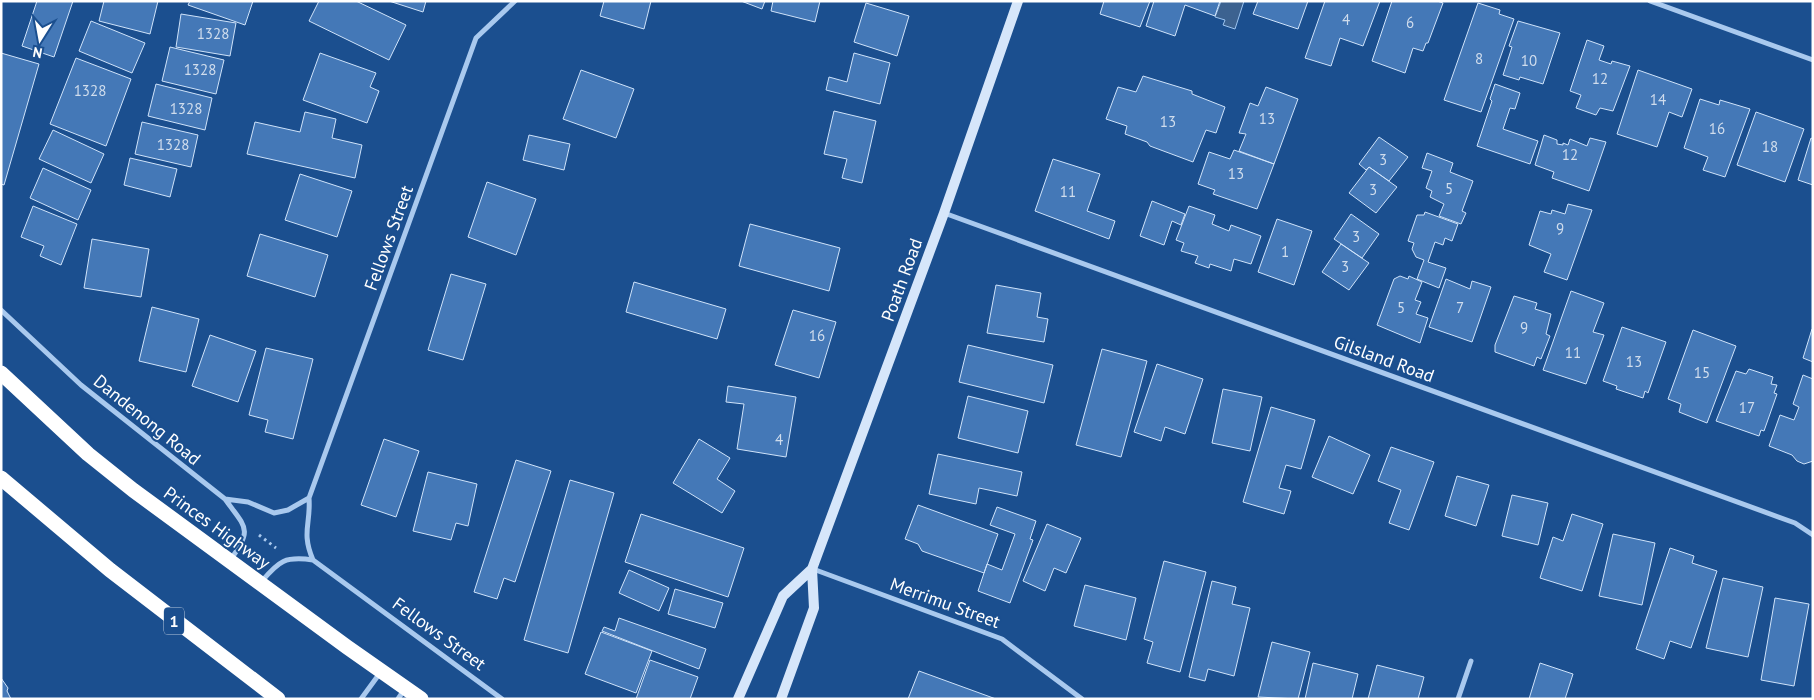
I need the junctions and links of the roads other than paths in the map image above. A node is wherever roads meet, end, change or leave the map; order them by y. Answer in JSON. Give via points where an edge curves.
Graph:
{"nodes":[{"id":1,"x":515,"y":1,"type":"edge"},
{"id":2,"x":1018,"y":1,"type":"edge"},
{"id":3,"x":1650,"y":1,"type":"edge"},
{"id":4,"x":1813,"y":60,"type":"edge"},
{"id":5,"x":944,"y":213,"type":"junction"},
{"id":6,"x":1,"y":310,"type":"edge"},
{"id":7,"x":1,"y":373,"type":"edge"},
{"id":8,"x":1,"y":478,"type":"edge"},
{"id":9,"x":308,"y":498,"type":"junction"},
{"id":10,"x":225,"y":499,"type":"junction"},
{"id":11,"x":1813,"y":535,"type":"edge"},
{"id":12,"x":230,"y":560,"type":"junction"},
{"id":13,"x":312,"y":560,"type":"junction"},
{"id":14,"x":812,"y":569,"type":"junction"},
{"id":15,"x":261,"y":583,"type":"junction"},
{"id":16,"x":1471,"y":661,"type":"dead end"},
{"id":17,"x":381,"y":671,"type":"junction"},
{"id":18,"x":402,"y":693,"type":"edge"},
{"id":19,"x":278,"y":699,"type":"edge"},
{"id":20,"x":361,"y":699,"type":"edge"},
{"id":21,"x":421,"y":699,"type":"edge"},
{"id":22,"x":502,"y":699,"type":"edge"},
{"id":23,"x":738,"y":699,"type":"edge"},
{"id":24,"x":781,"y":699,"type":"edge"},
{"id":25,"x":1082,"y":699,"type":"edge"},
{"id":26,"x":1458,"y":699,"type":"edge"}],
"edges":[{"from":1,"to":9,"type":"street","name":"Fellows Street","via":[[476,38]]},
{"from":2,"to":5,"type":"street","name":"Poath Road"},
{"from":3,"to":4,"type":"street"},
{"from":5,"to":11,"type":"street","name":"Gilsland Road","via":[[1796,523]]},
{"from":5,"to":14,"type":"street","name":"Poath Road"},
{"from":6,"to":10,"type":"street","name":"Dandenong Road","via":[[81,385]]},
{"from":7,"to":12,"type":"highway","name":"Princes Highway","via":[[88,454]]},
{"from":8,"to":19,"type":"highway","number":"1","via":[[102,564]]},
{"from":9,"to":10,"type":"street","via":[[288,510],[274,513],[248,502]]},
{"from":9,"to":13,"type":"street","name":"Fellows Street","via":[[310,510],[305,533]]},
{"from":10,"to":12,"type":"street","name":"Dandenong Road","via":[[243,523],[243,542]]},
{"from":12,"to":15,"type":"highway","name":"Princes Highway"},
{"from":13,"to":15,"type":"street","via":[[290,559],[278,563]]},
{"from":13,"to":22,"type":"street","name":"Fellows Street"},
{"from":14,"to":23,"type":"street","name":"Poath Road","via":[[783,596]]},
{"from":14,"to":24,"type":"street","name":"Poath Road","via":[[814,608]]},
{"from":14,"to":25,"type":"street","name":"Merrimu Street","via":[[1002,639]]},
{"from":15,"to":17,"type":"highway","name":"Princes Highway"},
{"from":16,"to":26,"type":"street"},
{"from":17,"to":18,"type":"highway","name":"Princes Highway"},
{"from":17,"to":20,"type":"street"},
{"from":18,"to":21,"type":"highway","name":"Princes Highway"}]}
